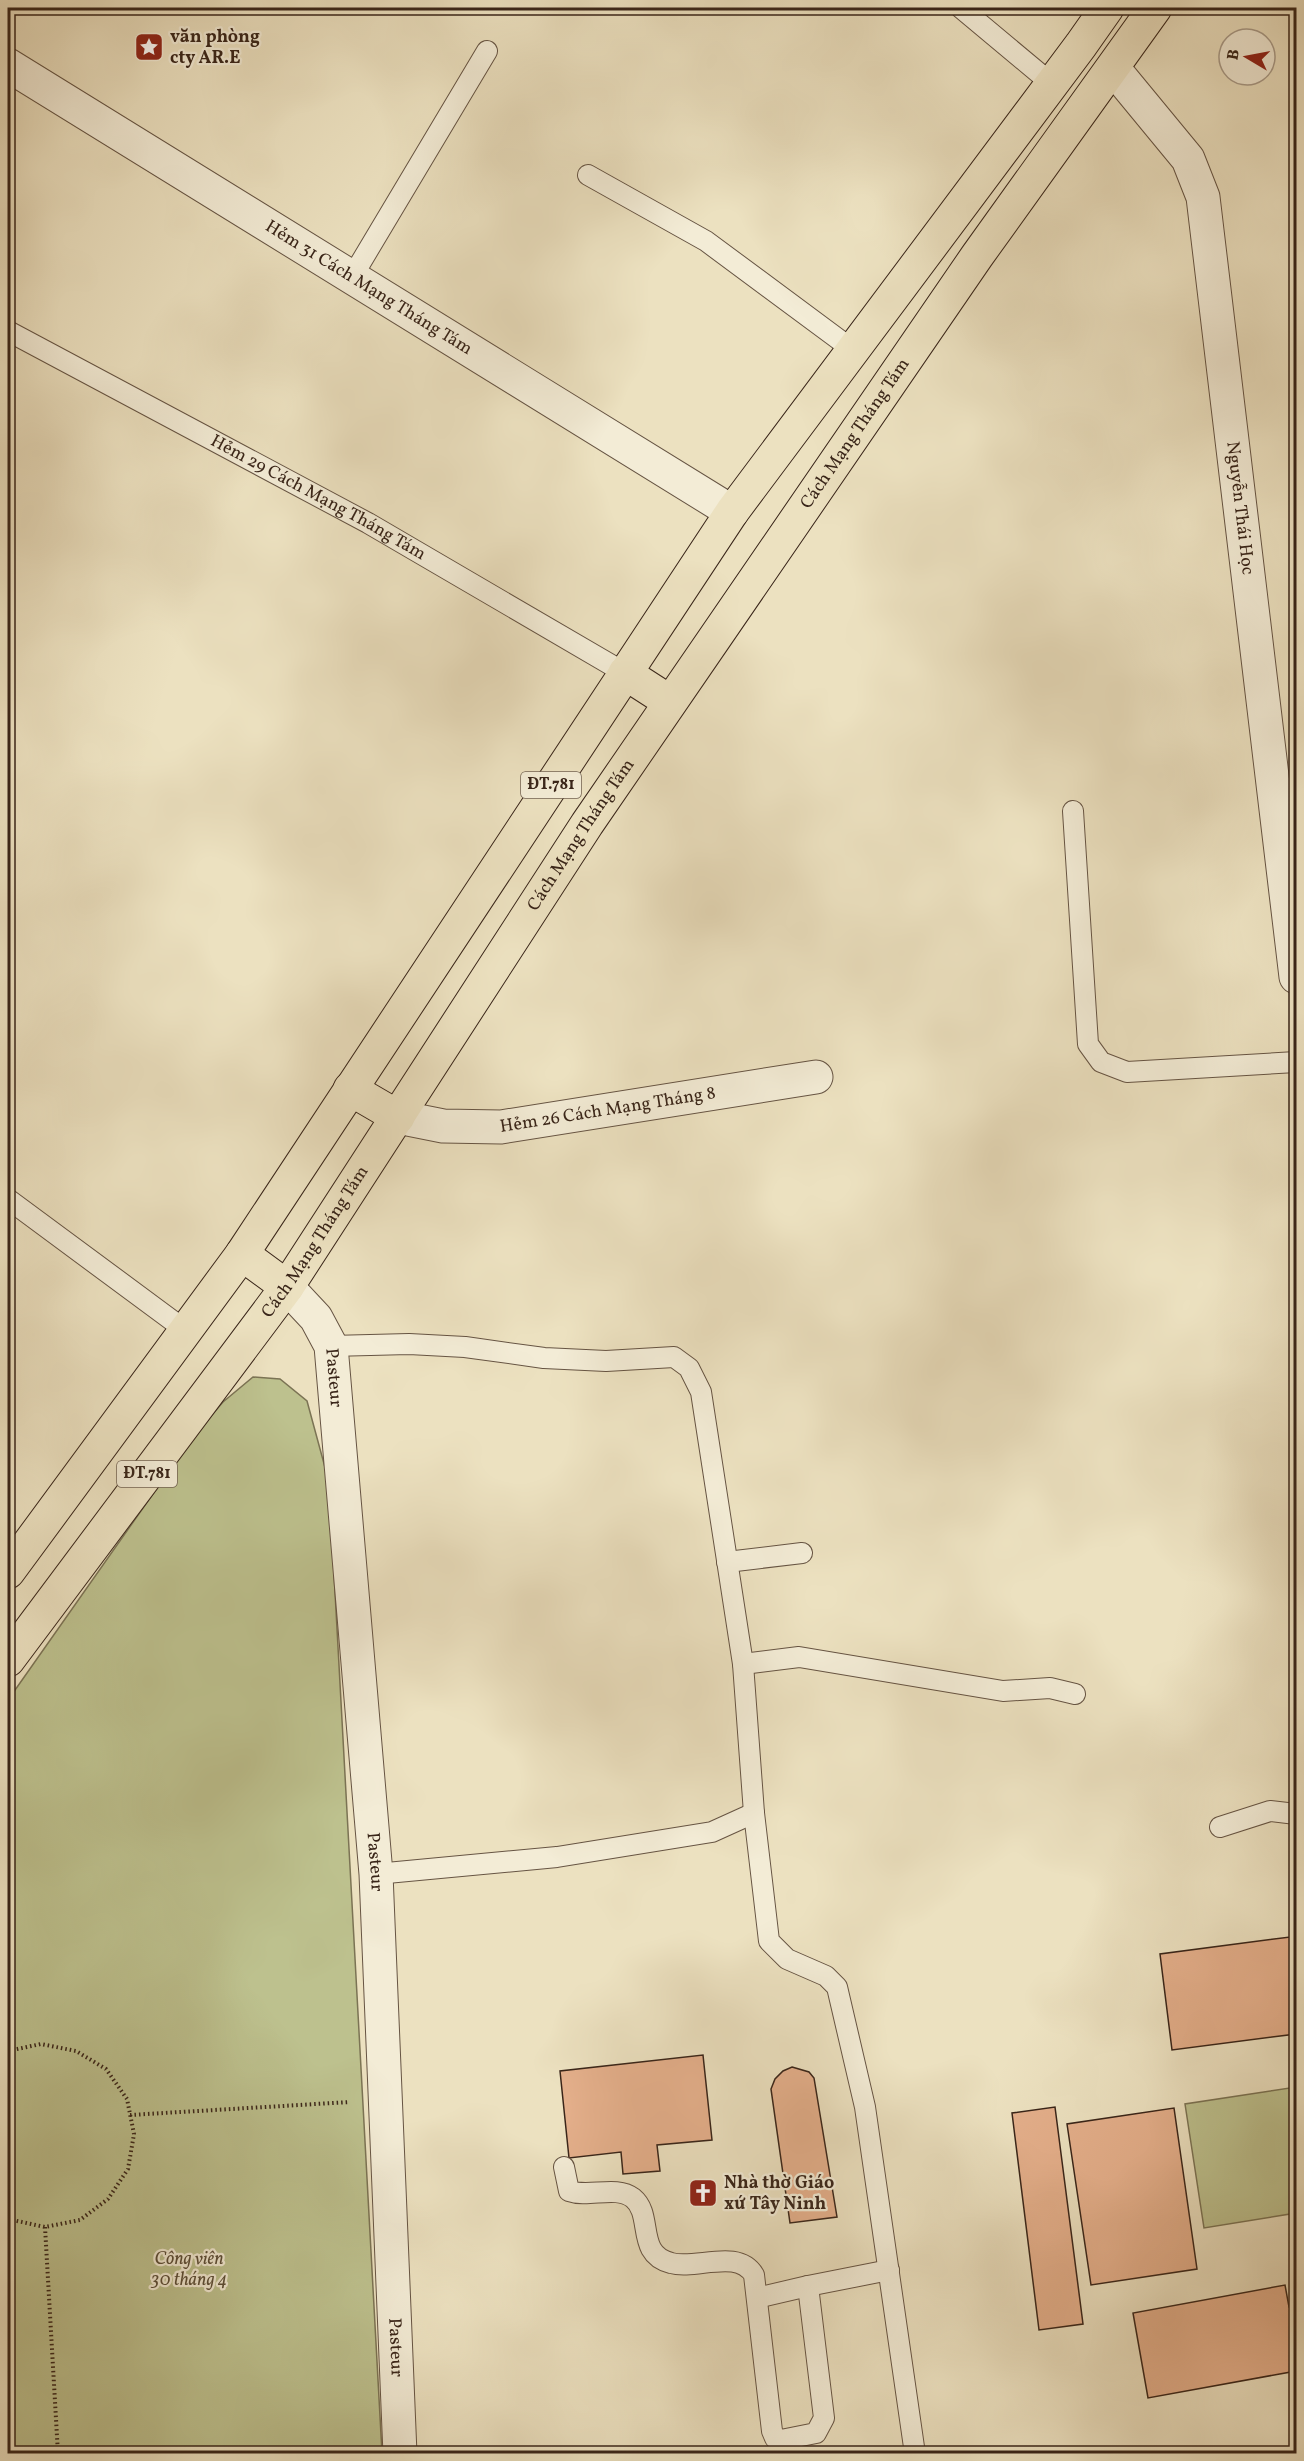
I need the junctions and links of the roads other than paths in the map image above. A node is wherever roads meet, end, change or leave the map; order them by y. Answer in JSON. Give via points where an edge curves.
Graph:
{"nodes":[{"id":1,"x":961,"y":8,"type":"edge"},
{"id":2,"x":1107,"y":8,"type":"edge"},
{"id":3,"x":1155,"y":8,"type":"edge"},
{"id":4,"x":1081,"y":45,"type":"junction"},
{"id":5,"x":487,"y":51,"type":"dead end"},
{"id":6,"x":8,"y":65,"type":"edge"},
{"id":7,"x":1113,"y":68,"type":"junction"},
{"id":8,"x":1052,"y":84,"type":"junction"},
{"id":9,"x":588,"y":175,"type":"dead end"},
{"id":10,"x":352,"y":277,"type":"junction"},
{"id":11,"x":8,"y":331,"type":"edge"},
{"id":12,"x":853,"y":350,"type":"junction"},
{"id":13,"x":732,"y":512,"type":"junction"},
{"id":14,"x":625,"y":673,"type":"junction"},
{"id":15,"x":670,"y":702,"type":"junction"},
{"id":16,"x":1073,"y":811,"type":"dead end"},
{"id":17,"x":1296,"y":977,"type":"edge"},
{"id":18,"x":1296,"y":1062,"type":"edge"},
{"id":19,"x":816,"y":1077,"type":"dead end"},
{"id":20,"x":350,"y":1089,"type":"junction"},
{"id":21,"x":398,"y":1117,"type":"junction"},
{"id":22,"x":8,"y":1199,"type":"edge"},
{"id":23,"x":242,"y":1254,"type":"junction"},
{"id":24,"x":287,"y":1287,"type":"junction"},
{"id":25,"x":185,"y":1330,"type":"junction"},
{"id":26,"x":331,"y":1346,"type":"junction"},
{"id":27,"x":802,"y":1553,"type":"dead end"},
{"id":28,"x":727,"y":1562,"type":"junction"},
{"id":29,"x":8,"y":1572,"type":"edge"},
{"id":30,"x":8,"y":1660,"type":"edge"},
{"id":31,"x":743,"y":1664,"type":"junction"},
{"id":32,"x":1075,"y":1694,"type":"dead end"},
{"id":33,"x":754,"y":1813,"type":"junction"},
{"id":34,"x":1296,"y":1814,"type":"edge"},
{"id":35,"x":1220,"y":1827,"type":"dead end"},
{"id":36,"x":375,"y":1874,"type":"junction"},
{"id":37,"x":564,"y":2167,"type":"dead end"},
{"id":38,"x":889,"y":2271,"type":"junction"},
{"id":39,"x":808,"y":2286,"type":"junction"},
{"id":40,"x":757,"y":2298,"type":"junction"},
{"id":41,"x":800,"y":2445,"type":"edge"},
{"id":42,"x":400,"y":2454,"type":"edge"},
{"id":43,"x":915,"y":2454,"type":"edge"}],
"edges":[{"from":1,"to":8,"type":"lane"},
{"from":2,"to":4,"type":"main road","number":"ĐT.781"},
{"from":3,"to":7,"type":"main road","name":"Cách Mạng Tháng Tám","number":"ĐT.781"},
{"from":4,"to":7,"type":"main road"},
{"from":4,"to":8,"type":"main road","number":"ĐT.781"},
{"from":5,"to":10,"type":"lane"},
{"from":6,"to":10,"type":"street","name":"Hẻm 31 Cách Mạng Tháng Tám"},
{"from":7,"to":15,"type":"main road","name":"Cách Mạng Tháng Tám","number":"ĐT.781"},
{"from":7,"to":17,"type":"street","name":"Nguyễn Thái Học","via":[[1188,159],[1203,197]]},
{"from":8,"to":12,"type":"main road","number":"ĐT.781"},
{"from":9,"to":12,"type":"lane","via":[[706,241]]},
{"from":10,"to":13,"type":"street","name":"Hẻm 31 Cách Mạng Tháng Tám"},
{"from":11,"to":14,"type":"lane","name":"Hẻm 29 Cách Mạng Tháng Tám","via":[[368,523]]},
{"from":12,"to":13,"type":"main road","number":"ĐT.781"},
{"from":13,"to":14,"type":"main road","number":"ĐT.781"},
{"from":14,"to":15,"type":"main road"},
{"from":14,"to":20,"type":"main road","number":"ĐT.781"},
{"from":15,"to":21,"type":"main road","name":"Cách Mạng Tháng Tám","number":"ĐT.781","via":[[586,824]]},
{"from":16,"to":18,"type":"lane","via":[[1088,1044],[1101,1062],[1127,1072]]},
{"from":19,"to":21,"type":"street","name":"Hẻm 26 Cách Mạng Tháng 8","via":[[501,1127],[443,1126]]},
{"from":20,"to":21,"type":"main road"},
{"from":20,"to":23,"type":"main road","number":"ĐT.781"},
{"from":21,"to":24,"type":"main road","name":"Cách Mạng Tháng Tám","number":"ĐT.781"},
{"from":22,"to":25,"type":"lane"},
{"from":23,"to":24,"type":"main road"},
{"from":23,"to":25,"type":"main road","number":"ĐT.781"},
{"from":24,"to":26,"type":"street","name":"Pasteur","via":[[316,1318]]},
{"from":24,"to":30,"type":"main road","name":"Cách Mạng Tháng Tám","number":"ĐT.781"},
{"from":25,"to":29,"type":"main road","number":"ĐT.781"},
{"from":26,"to":28,"type":"lane","via":[[465,1347],[544,1358],[606,1361],[674,1358],[689,1368],[701,1392]]},
{"from":26,"to":36,"type":"street","name":"Pasteur"},
{"from":27,"to":28,"type":"lane"},
{"from":28,"to":31,"type":"lane"},
{"from":31,"to":32,"type":"lane","via":[[799,1657],[1003,1691],[1050,1688]]},
{"from":31,"to":33,"type":"lane"},
{"from":33,"to":36,"type":"lane","via":[[712,1832],[556,1857]]},
{"from":33,"to":38,"type":"lane","via":[[769,1941],[787,1959],[826,1976],[837,1987],[865,2107]]},
{"from":34,"to":35,"type":"lane","via":[[1270,1811]]},
{"from":36,"to":42,"type":"street","name":"Pasteur"},
{"from":37,"to":40,"type":"lane","via":[[569,2191],[579,2195],[619,2193],[633,2199],[640,2210],[650,2249],[659,2258],[672,2264],[738,2262],[749,2266]]},
{"from":38,"to":39,"type":"lane"},
{"from":38,"to":43,"type":"lane"},
{"from":39,"to":40,"type":"lane"},
{"from":39,"to":41,"type":"lane","via":[[824,2418],[816,2433]]},
{"from":40,"to":41,"type":"lane","via":[[772,2431],[775,2438]]}]}
